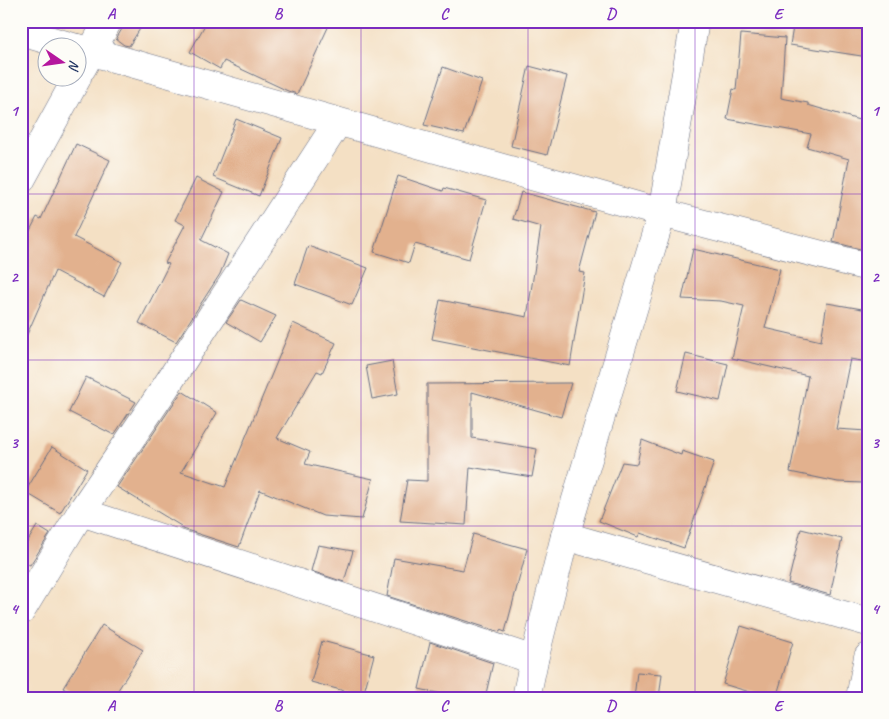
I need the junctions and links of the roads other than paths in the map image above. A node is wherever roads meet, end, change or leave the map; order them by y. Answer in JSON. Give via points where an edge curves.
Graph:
{"nodes":[{"id":1,"x":108,"y":21,"type":"edge"},
{"id":2,"x":695,"y":21,"type":"edge"},
{"id":3,"x":21,"y":32,"type":"edge"},
{"id":4,"x":42,"y":38,"type":"edge"},
{"id":5,"x":88,"y":42,"type":"edge"},
{"id":6,"x":88,"y":51,"type":"edge"},
{"id":7,"x":71,"y":88,"type":"edge"},
{"id":8,"x":338,"y":122,"type":"junction"},
{"id":9,"x":21,"y":180,"type":"edge"},
{"id":10,"x":662,"y":213,"type":"junction"},
{"id":11,"x":868,"y":267,"type":"edge"},
{"id":12,"x":81,"y":512,"type":"junction"},
{"id":13,"x":565,"y":536,"type":"junction"},
{"id":14,"x":21,"y":611,"type":"edge"},
{"id":15,"x":868,"y":622,"type":"edge"},
{"id":16,"x":868,"y":657,"type":"edge"},
{"id":17,"x":534,"y":660,"type":"junction"},
{"id":18,"x":526,"y":698,"type":"edge"},
{"id":19,"x":860,"y":698,"type":"edge"}],
"edges":[{"from":1,"to":5,"type":"street"},
{"from":2,"to":10,"type":"street"},
{"from":3,"to":4,"type":"street"},
{"from":6,"to":8,"type":"street"},
{"from":7,"to":9,"type":"street"},
{"from":8,"to":10,"type":"street"},
{"from":8,"to":12,"type":"street"},
{"from":10,"to":11,"type":"street"},
{"from":10,"to":13,"type":"street"},
{"from":12,"to":14,"type":"street"},
{"from":12,"to":17,"type":"street"},
{"from":13,"to":15,"type":"street"},
{"from":13,"to":17,"type":"street"},
{"from":16,"to":19,"type":"street"},
{"from":17,"to":18,"type":"street"}]}
